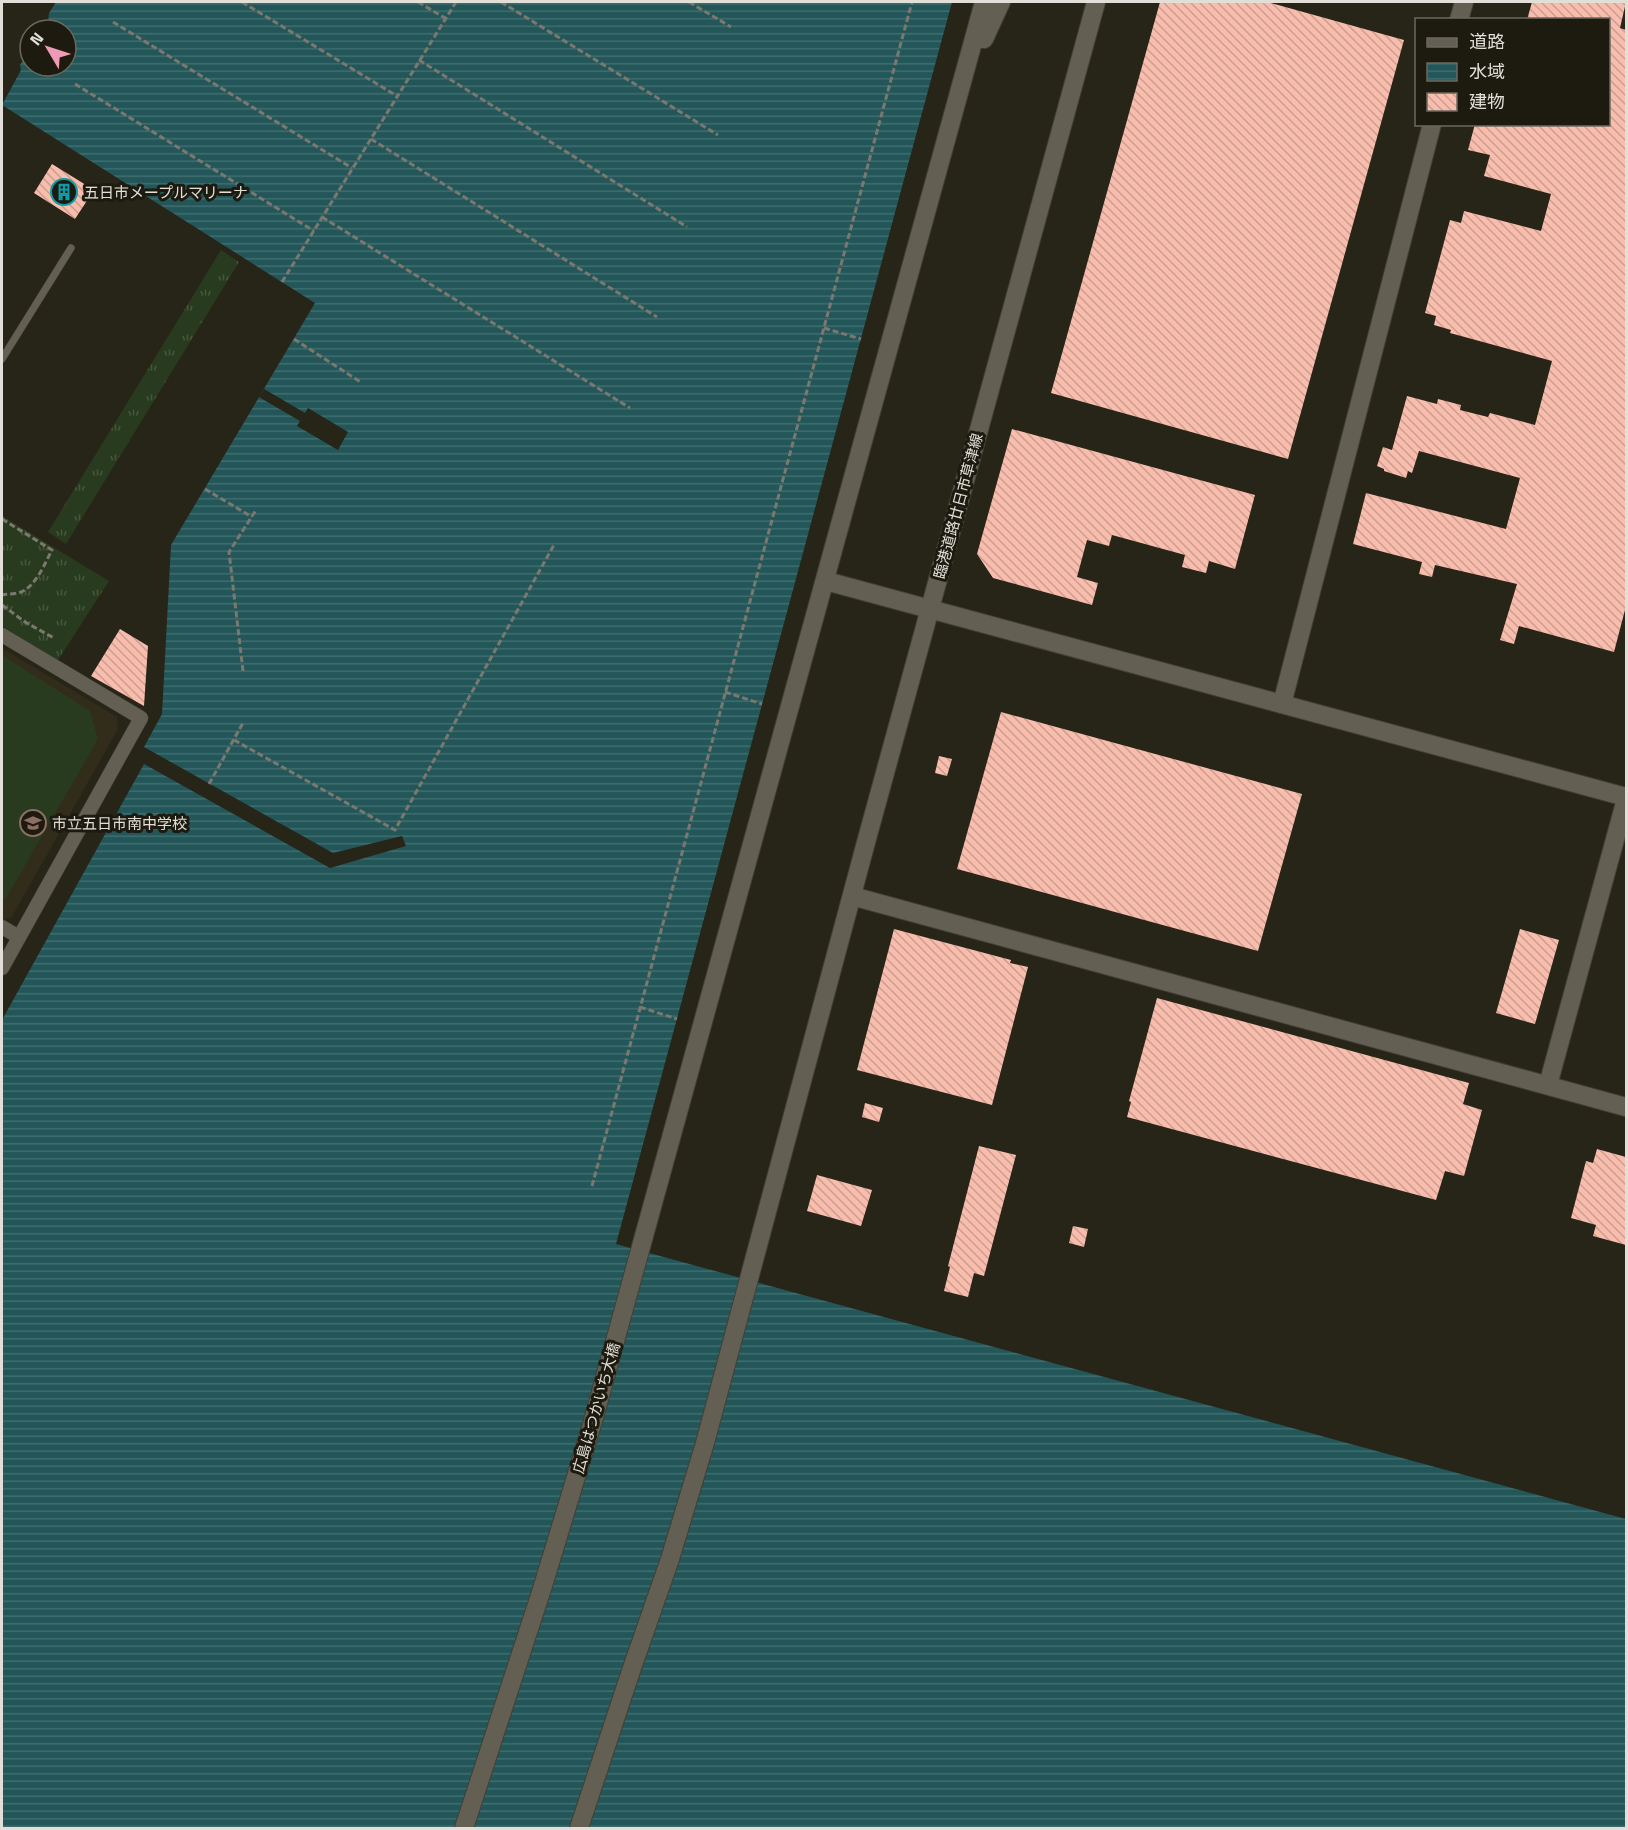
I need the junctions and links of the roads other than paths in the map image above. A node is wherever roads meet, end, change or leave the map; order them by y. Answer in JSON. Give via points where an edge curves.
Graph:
{"nodes":[{"id":1,"x":984,"y":2,"type":"edge"},
{"id":2,"x":1001,"y":2,"type":"edge"},
{"id":3,"x":1096,"y":2,"type":"edge"},
{"id":4,"x":1464,"y":2,"type":"edge"},
{"id":5,"x":1460,"y":18,"type":"edge"},
{"id":6,"x":1431,"y":126,"type":"edge"},
{"id":7,"x":946,"y":139,"type":"junction"},
{"id":8,"x":71,"y":248,"type":"dead end"},
{"id":9,"x":2,"y":359,"type":"edge"},
{"id":10,"x":826,"y":581,"type":"junction"},
{"id":11,"x":930,"y":609,"type":"junction"},
{"id":12,"x":2,"y":635,"type":"edge"},
{"id":13,"x":1282,"y":704,"type":"junction"},
{"id":14,"x":1626,"y":798,"type":"edge"},
{"id":15,"x":852,"y":896,"type":"junction"},
{"id":16,"x":2,"y":927,"type":"edge"},
{"id":17,"x":19,"y":937,"type":"junction"},
{"id":18,"x":2,"y":968,"type":"edge"},
{"id":19,"x":1548,"y":1085,"type":"junction"},
{"id":20,"x":1626,"y":1107,"type":"edge"},
{"id":21,"x":464,"y":1828,"type":"edge"},
{"id":22,"x":579,"y":1828,"type":"edge"}],
"edges":[{"from":1,"to":7,"type":"street"},
{"from":2,"to":7,"type":"street"},
{"from":3,"to":11,"type":"street","name":"臨港道路廿日市草津線"},
{"from":4,"to":5,"type":"street"},
{"from":6,"to":13,"type":"street"},
{"from":7,"to":10,"type":"street"},
{"from":8,"to":9,"type":"lane"},
{"from":10,"to":11,"type":"street"},
{"from":10,"to":21,"type":"street","name":"広島はつかいち大橋","via":[[593,1421]]},
{"from":11,"to":13,"type":"street"},
{"from":11,"to":15,"type":"street","name":"臨港道路廿日市草津線"},
{"from":12,"to":17,"type":"street","via":[[141,718]]},
{"from":13,"to":14,"type":"street"},
{"from":14,"to":19,"type":"street"},
{"from":15,"to":19,"type":"street"},
{"from":15,"to":22,"type":"street","name":"臨港道路廿日市草津線","via":[[705,1443]]},
{"from":16,"to":17,"type":"street"},
{"from":17,"to":18,"type":"street"},
{"from":19,"to":20,"type":"street"}]}
